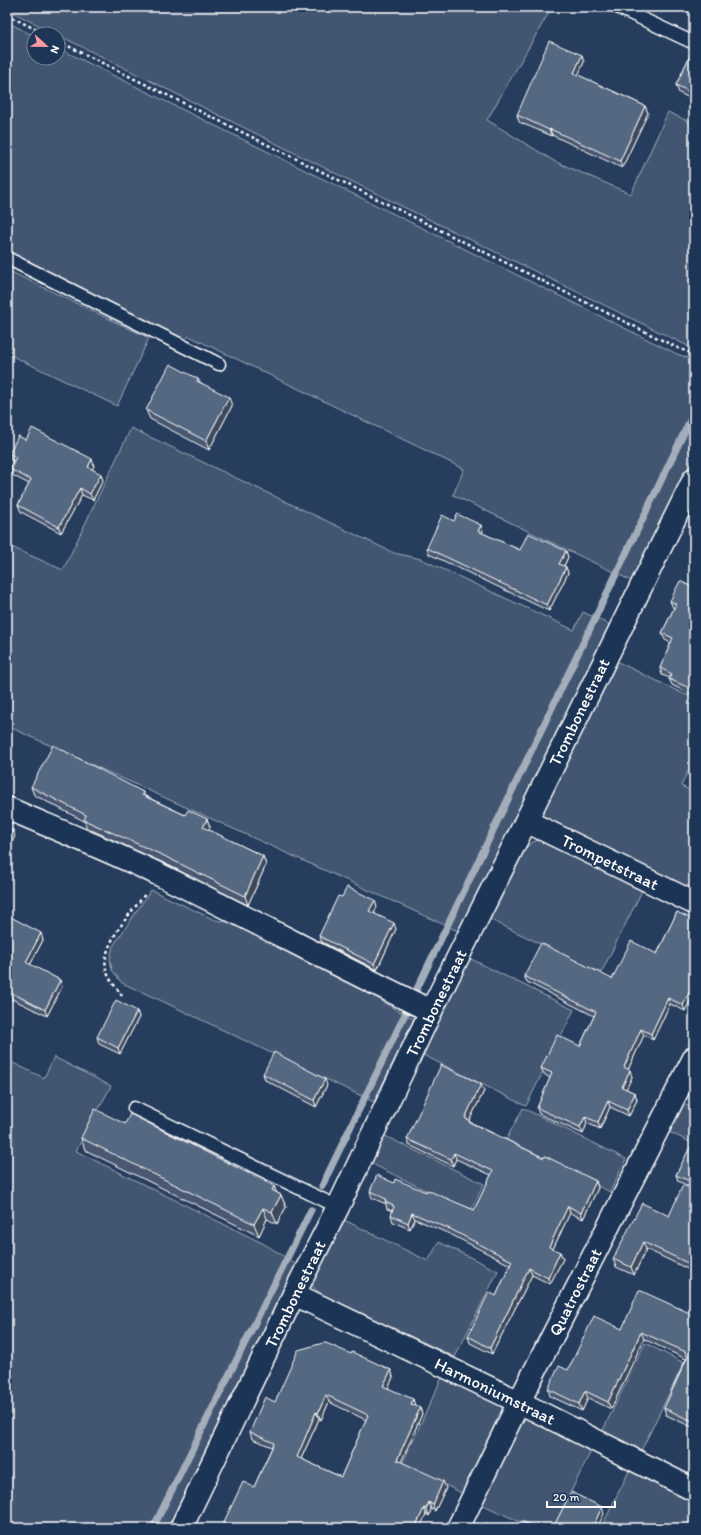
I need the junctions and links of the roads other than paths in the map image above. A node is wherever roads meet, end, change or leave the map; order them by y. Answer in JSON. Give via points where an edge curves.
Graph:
{"nodes":[{"id":1,"x":617,"y":7,"type":"edge"},
{"id":2,"x":694,"y":43,"type":"edge"},
{"id":3,"x":7,"y":258,"type":"edge"},
{"id":4,"x":219,"y":364,"type":"dead end"},
{"id":5,"x":694,"y":479,"type":"edge"},
{"id":6,"x":7,"y":808,"type":"edge"},
{"id":7,"x":526,"y":821,"type":"junction"},
{"id":8,"x":694,"y":903,"type":"edge"},
{"id":9,"x":431,"y":1011,"type":"junction"},
{"id":10,"x":694,"y":1058,"type":"edge"},
{"id":11,"x":134,"y":1108,"type":"dead end"},
{"id":12,"x":338,"y":1207,"type":"junction"},
{"id":13,"x":294,"y":1294,"type":"junction"},
{"id":14,"x":519,"y":1402,"type":"junction"},
{"id":15,"x":694,"y":1490,"type":"edge"},
{"id":16,"x":181,"y":1528,"type":"edge"},
{"id":17,"x":458,"y":1528,"type":"edge"}],
"edges":[{"from":1,"to":2,"type":"lane"},
{"from":3,"to":4,"type":"lane"},
{"from":5,"to":7,"type":"street","name":"Trombonestraat"},
{"from":6,"to":9,"type":"street","via":[[159,875]]},
{"from":7,"to":8,"type":"street","name":"Trompetstraat"},
{"from":7,"to":9,"type":"street","name":"Trombonestraat"},
{"from":9,"to":12,"type":"street","name":"Trombonestraat"},
{"from":10,"to":14,"type":"street","name":"Quatrostraat"},
{"from":11,"to":12,"type":"lane"},
{"from":12,"to":13,"type":"street","name":"Trombonestraat"},
{"from":13,"to":14,"type":"street","name":"Harmoniumstraat"},
{"from":13,"to":16,"type":"street","name":"Trombonestraat"},
{"from":14,"to":15,"type":"street","name":"Harmoniumstraat"},
{"from":14,"to":17,"type":"street","name":"Quatrostraat"}]}
